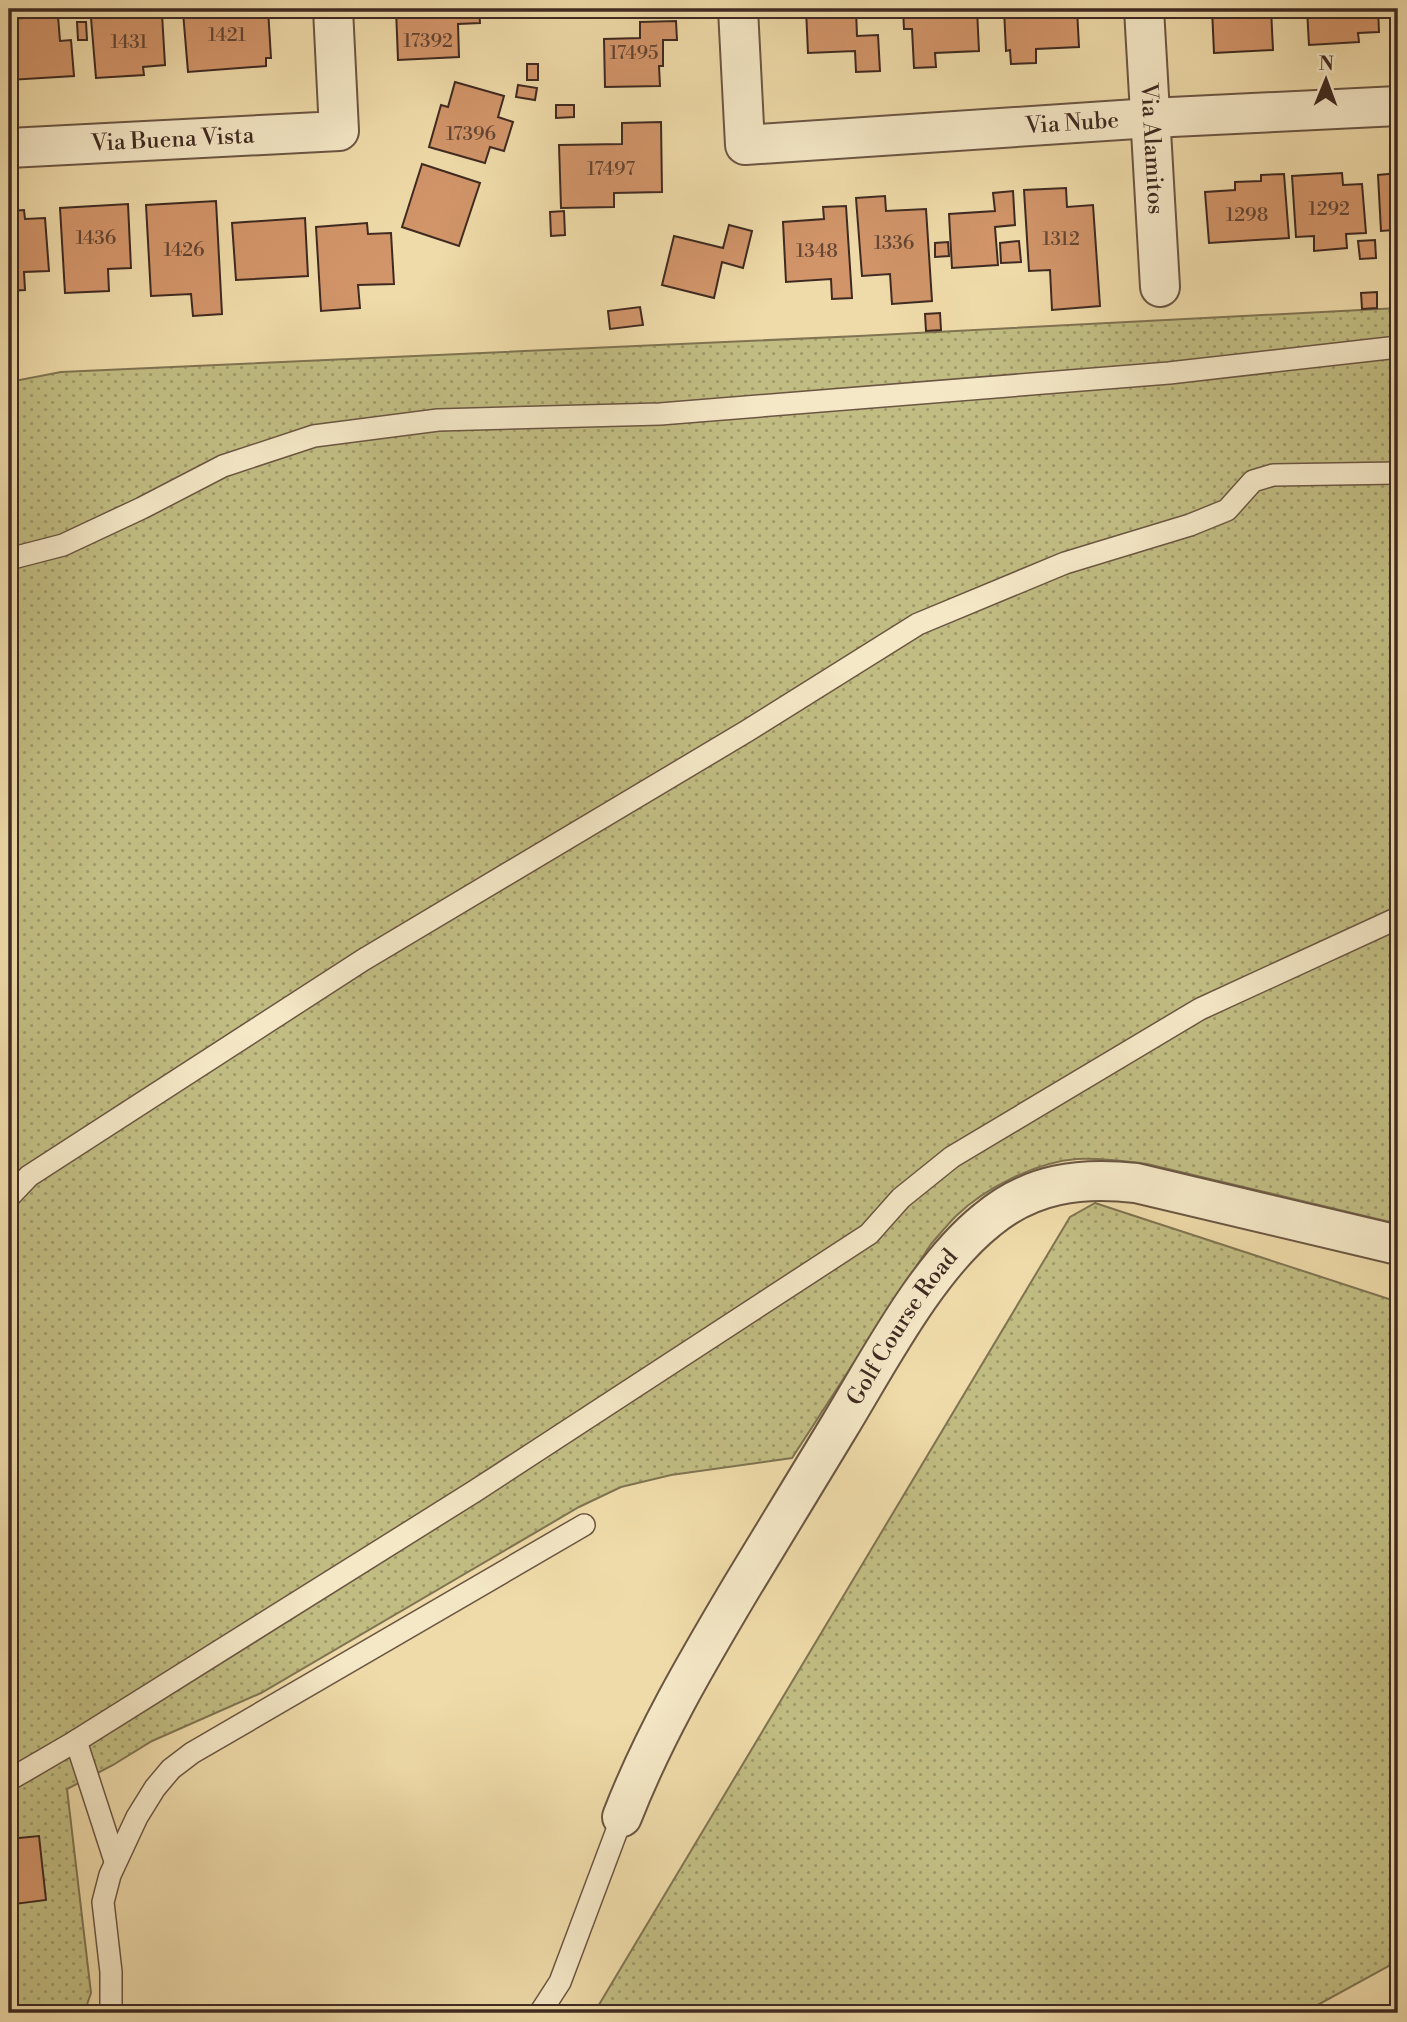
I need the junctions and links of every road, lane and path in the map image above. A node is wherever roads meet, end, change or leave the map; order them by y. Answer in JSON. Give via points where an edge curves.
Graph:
{"nodes":[{"id":1,"x":332,"y":9,"type":"edge"},
{"id":2,"x":738,"y":9,"type":"edge"},
{"id":3,"x":1144,"y":9,"type":"edge"},
{"id":4,"x":1398,"y":106,"type":"edge"},
{"id":5,"x":1151,"y":118,"type":"junction"},
{"id":6,"x":9,"y":148,"type":"edge"},
{"id":7,"x":1160,"y":288,"type":"dead end"},
{"id":8,"x":1398,"y":347,"type":"edge"},
{"id":9,"x":1398,"y":472,"type":"edge"},
{"id":10,"x":9,"y":559,"type":"edge"},
{"id":11,"x":1398,"y":918,"type":"edge"},
{"id":12,"x":9,"y":1198,"type":"edge"},
{"id":13,"x":1398,"y":1245,"type":"edge"},
{"id":14,"x":584,"y":1525,"type":"dead end"},
{"id":15,"x":76,"y":1741,"type":"junction"},
{"id":16,"x":9,"y":1780,"type":"edge"},
{"id":17,"x":622,"y":1817,"type":"joint"},
{"id":18,"x":115,"y":1861,"type":"junction"},
{"id":19,"x":111,"y":2013,"type":"edge"},
{"id":20,"x":540,"y":2013,"type":"edge"}],
"edges":[{"from":1,"to":6,"type":"street","name":"Via Buena Vista","via":[[340,131]]},
{"from":2,"to":5,"type":"street","name":"Via Nube","via":[[745,145]]},
{"from":3,"to":5,"type":"street","name":"Via Alamitos"},
{"from":4,"to":5,"type":"street","name":"Via Nube"},
{"from":5,"to":7,"type":"street","name":"Via Alamitos"},
{"from":8,"to":10,"type":"lane","via":[[1155,374],[660,414],[438,421],[314,436],[223,466],[63,545]]},
{"from":9,"to":12,"type":"lane","via":[[1273,475],[1253,481],[1227,510],[1065,563],[918,624],[363,960],[29,1176]]},
{"from":11,"to":15,"type":"lane","via":[[1200,1009],[953,1157],[901,1198],[858,1242],[475,1491]]},
{"from":13,"to":17,"type":"street","name":"Golf Course Road","via":[[1136,1183],[1102,1180],[1061,1184],[1019,1198],[987,1219],[918,1298],[803,1486],[710,1639],[649,1754]]},
{"from":14,"to":18,"type":"lane","via":[[192,1753],[155,1788]]},
{"from":15,"to":16,"type":"lane"},
{"from":15,"to":18,"type":"lane"},
{"from":17,"to":20,"type":"lane","via":[[561,1982]]},
{"from":18,"to":19,"type":"lane","via":[[103,1902]]}]}
